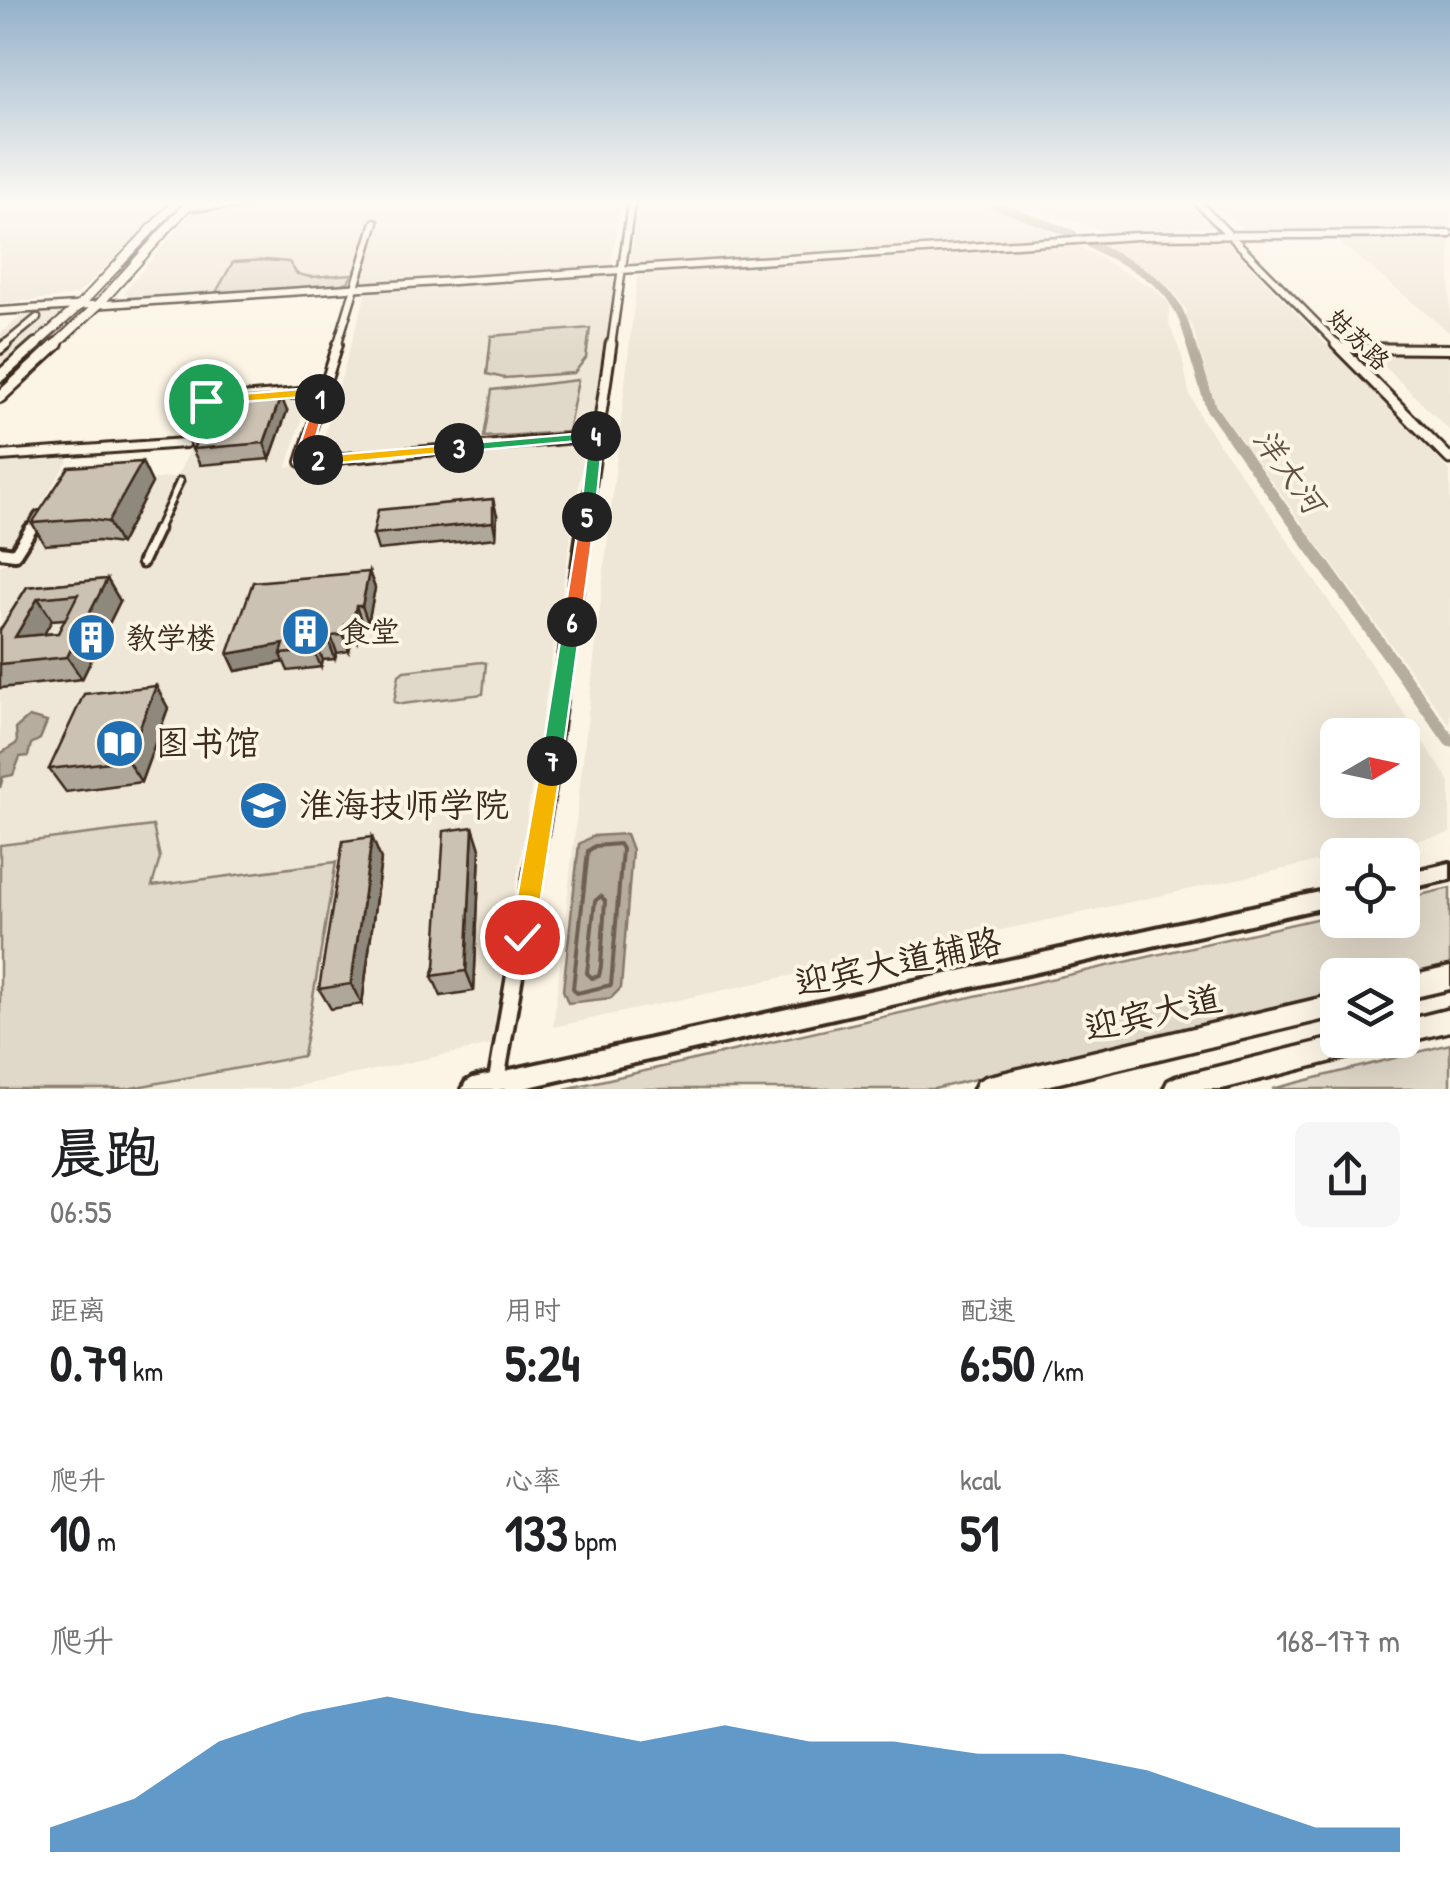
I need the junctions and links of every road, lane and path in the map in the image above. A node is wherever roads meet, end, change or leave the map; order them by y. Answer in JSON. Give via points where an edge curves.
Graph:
{"nodes":[{"id":1,"x":128,"y":255,"type":"edge"},
{"id":2,"x":143,"y":255,"type":"edge"},
{"id":3,"x":365,"y":255,"type":"edge"},
{"id":4,"x":624,"y":255,"type":"edge"},
{"id":5,"x":833,"y":255,"type":"edge"},
{"id":6,"x":1249,"y":255,"type":"edge"},
{"id":7,"x":622,"y":269,"type":"junction"},
{"id":8,"x":355,"y":286,"type":"junction"},
{"id":9,"x":99,"y":304,"type":"junction"},
{"id":10,"x":80,"y":305,"type":"junction"},
{"id":11,"x":0,"y":310,"type":"edge"},
{"id":12,"x":37,"y":318,"type":"dead end"},
{"id":13,"x":1341,"y":348,"type":"junction"},
{"id":14,"x":1450,"y":348,"type":"edge"},
{"id":15,"x":0,"y":349,"type":"edge"},
{"id":16,"x":0,"y":376,"type":"edge"},
{"id":17,"x":323,"y":391,"type":"junction"},
{"id":18,"x":0,"y":396,"type":"edge"},
{"id":19,"x":199,"y":415,"type":"edge"},
{"id":20,"x":192,"y":429,"type":"edge"},
{"id":21,"x":598,"y":436,"type":"junction"},
{"id":22,"x":0,"y":456,"type":"edge"},
{"id":23,"x":1450,"y":459,"type":"edge"},
{"id":24,"x":180,"y":481,"type":"dead end"},
{"id":25,"x":42,"y":512,"type":"edge"},
{"id":26,"x":0,"y":552,"type":"edge"},
{"id":27,"x":142,"y":562,"type":"dead end"},
{"id":28,"x":1450,"y":871,"type":"edge"},
{"id":29,"x":1420,"y":878,"type":"edge"},
{"id":30,"x":1320,"y":900,"type":"edge"},
{"id":31,"x":1450,"y":978,"type":"edge"},
{"id":32,"x":1420,"y":985,"type":"edge"},
{"id":33,"x":1320,"y":1009,"type":"edge"},
{"id":34,"x":1450,"y":1020,"type":"edge"},
{"id":35,"x":1420,"y":1028,"type":"edge"},
{"id":36,"x":1320,"y":1053,"type":"edge"},
{"id":37,"x":495,"y":1084,"type":"junction"},
{"id":38,"x":473,"y":1089,"type":"edge"},
{"id":39,"x":986,"y":1089,"type":"edge"},
{"id":40,"x":1176,"y":1089,"type":"edge"}],
"edges":[{"from":1,"to":10,"type":"main road"},
{"from":2,"to":9,"type":"main road"},
{"from":3,"to":8,"type":"street"},
{"from":4,"to":7,"type":"street"},
{"from":5,"to":7,"type":"street"},
{"from":6,"to":13,"type":"street","name":"姑苏路"},
{"from":7,"to":8,"type":"street"},
{"from":7,"to":21,"type":"street"},
{"from":8,"to":9,"type":"street"},
{"from":8,"to":17,"type":"street"},
{"from":9,"to":10,"type":"street"},
{"from":9,"to":18,"type":"main road"},
{"from":10,"to":11,"type":"street"},
{"from":10,"to":16,"type":"main road"},
{"from":12,"to":15,"type":"street"},
{"from":13,"to":14,"type":"street"},
{"from":13,"to":23,"type":"street","name":"姑苏路"},
{"from":17,"to":19,"type":"street","via":[[206,401]]},
{"from":17,"to":21,"type":"street","via":[[301,462]]},
{"from":20,"to":22,"type":"street","via":[[185,443]]},
{"from":21,"to":37,"type":"street","via":[[542,824]]},
{"from":24,"to":27,"type":"street"},
{"from":25,"to":26,"type":"street","via":[[15,554]]},
{"from":28,"to":29,"type":"main road"},
{"from":30,"to":37,"type":"main road","name":"迎宾大道辅路"},
{"from":31,"to":32,"type":"highway"},
{"from":33,"to":39,"type":"highway","name":"迎宾大道"},
{"from":34,"to":35,"type":"highway"},
{"from":36,"to":40,"type":"highway"},
{"from":37,"to":38,"type":"main road","name":"迎宾大道辅路"}]}
